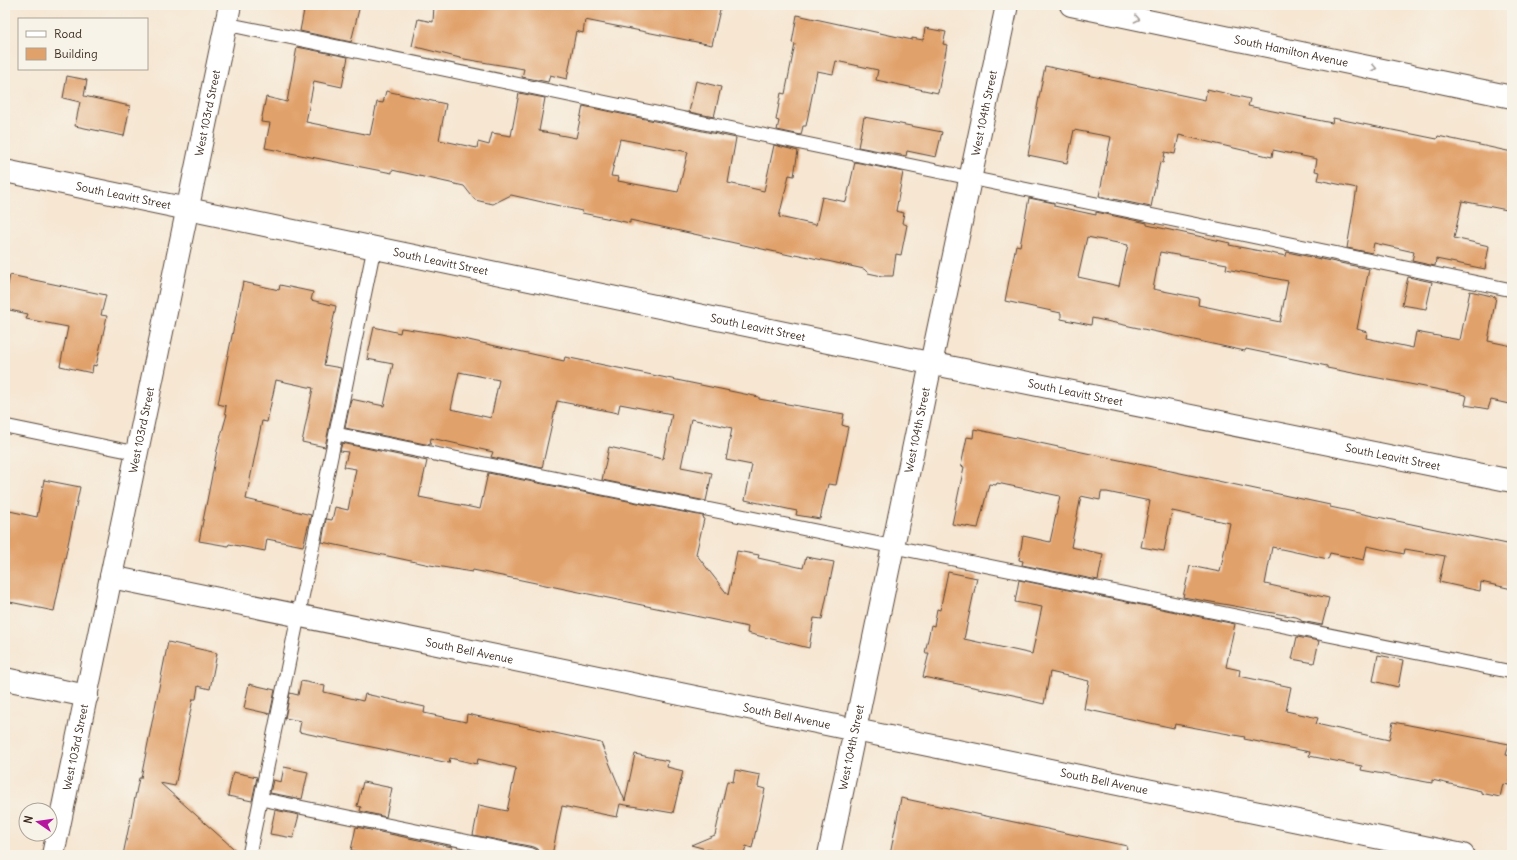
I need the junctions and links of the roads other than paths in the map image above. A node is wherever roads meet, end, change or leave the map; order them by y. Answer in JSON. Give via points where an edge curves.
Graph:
{"nodes":[{"id":1,"x":1007,"y":5,"type":"edge"},
{"id":2,"x":1071,"y":5,"type":"edge"},
{"id":3,"x":228,"y":14,"type":"edge"},
{"id":4,"x":1512,"y":97,"type":"edge"},
{"id":5,"x":5,"y":171,"type":"edge"},
{"id":6,"x":970,"y":178,"type":"junction"},
{"id":7,"x":188,"y":209,"type":"junction"},
{"id":8,"x":374,"y":248,"type":"junction"},
{"id":9,"x":1512,"y":290,"type":"edge"},
{"id":10,"x":931,"y":363,"type":"junction"},
{"id":11,"x":5,"y":426,"type":"edge"},
{"id":12,"x":336,"y":434,"type":"junction"},
{"id":13,"x":137,"y":453,"type":"junction"},
{"id":14,"x":1512,"y":481,"type":"edge"},
{"id":15,"x":893,"y":547,"type":"junction"},
{"id":16,"x":111,"y":578,"type":"junction"},
{"id":17,"x":298,"y":616,"type":"junction"},
{"id":18,"x":1512,"y":672,"type":"edge"},
{"id":19,"x":5,"y":679,"type":"edge"},
{"id":20,"x":86,"y":696,"type":"junction"},
{"id":21,"x":855,"y":730,"type":"junction"},
{"id":22,"x":261,"y":799,"type":"junction"},
{"id":23,"x":53,"y":855,"type":"edge"},
{"id":24,"x":249,"y":855,"type":"edge"},
{"id":25,"x":532,"y":855,"type":"edge"},
{"id":26,"x":830,"y":855,"type":"edge"},
{"id":27,"x":1463,"y":855,"type":"edge"}],
"edges":[{"from":1,"to":6,"type":"street","name":"West 104th Street"},
{"from":2,"to":4,"type":"street","name":"South Hamilton Avenue","one_way":true},
{"from":3,"to":6,"type":"lane"},
{"from":3,"to":7,"type":"street","name":"West 103rd Street"},
{"from":5,"to":7,"type":"street","name":"South Leavitt Street"},
{"from":6,"to":9,"type":"lane"},
{"from":6,"to":10,"type":"street","name":"West 104th Street"},
{"from":7,"to":8,"type":"street","name":"South Leavitt Street"},
{"from":7,"to":13,"type":"street","name":"West 103rd Street"},
{"from":8,"to":10,"type":"street","name":"South Leavitt Street"},
{"from":8,"to":12,"type":"lane"},
{"from":10,"to":14,"type":"street","name":"South Leavitt Street"},
{"from":10,"to":15,"type":"street","name":"West 104th Street"},
{"from":11,"to":13,"type":"lane"},
{"from":12,"to":15,"type":"lane"},
{"from":12,"to":17,"type":"lane"},
{"from":13,"to":16,"type":"street","name":"West 103rd Street"},
{"from":15,"to":18,"type":"lane"},
{"from":15,"to":21,"type":"street","name":"West 104th Street"},
{"from":16,"to":17,"type":"street","name":"South Bell Avenue"},
{"from":16,"to":20,"type":"street","name":"West 103rd Street"},
{"from":17,"to":21,"type":"street","name":"South Bell Avenue"},
{"from":17,"to":22,"type":"lane"},
{"from":19,"to":20,"type":"street"},
{"from":20,"to":23,"type":"street","name":"West 103rd Street"},
{"from":21,"to":26,"type":"street","name":"West 104th Street"},
{"from":21,"to":27,"type":"street","name":"South Bell Avenue"},
{"from":22,"to":24,"type":"lane"},
{"from":22,"to":25,"type":"lane"}]}
